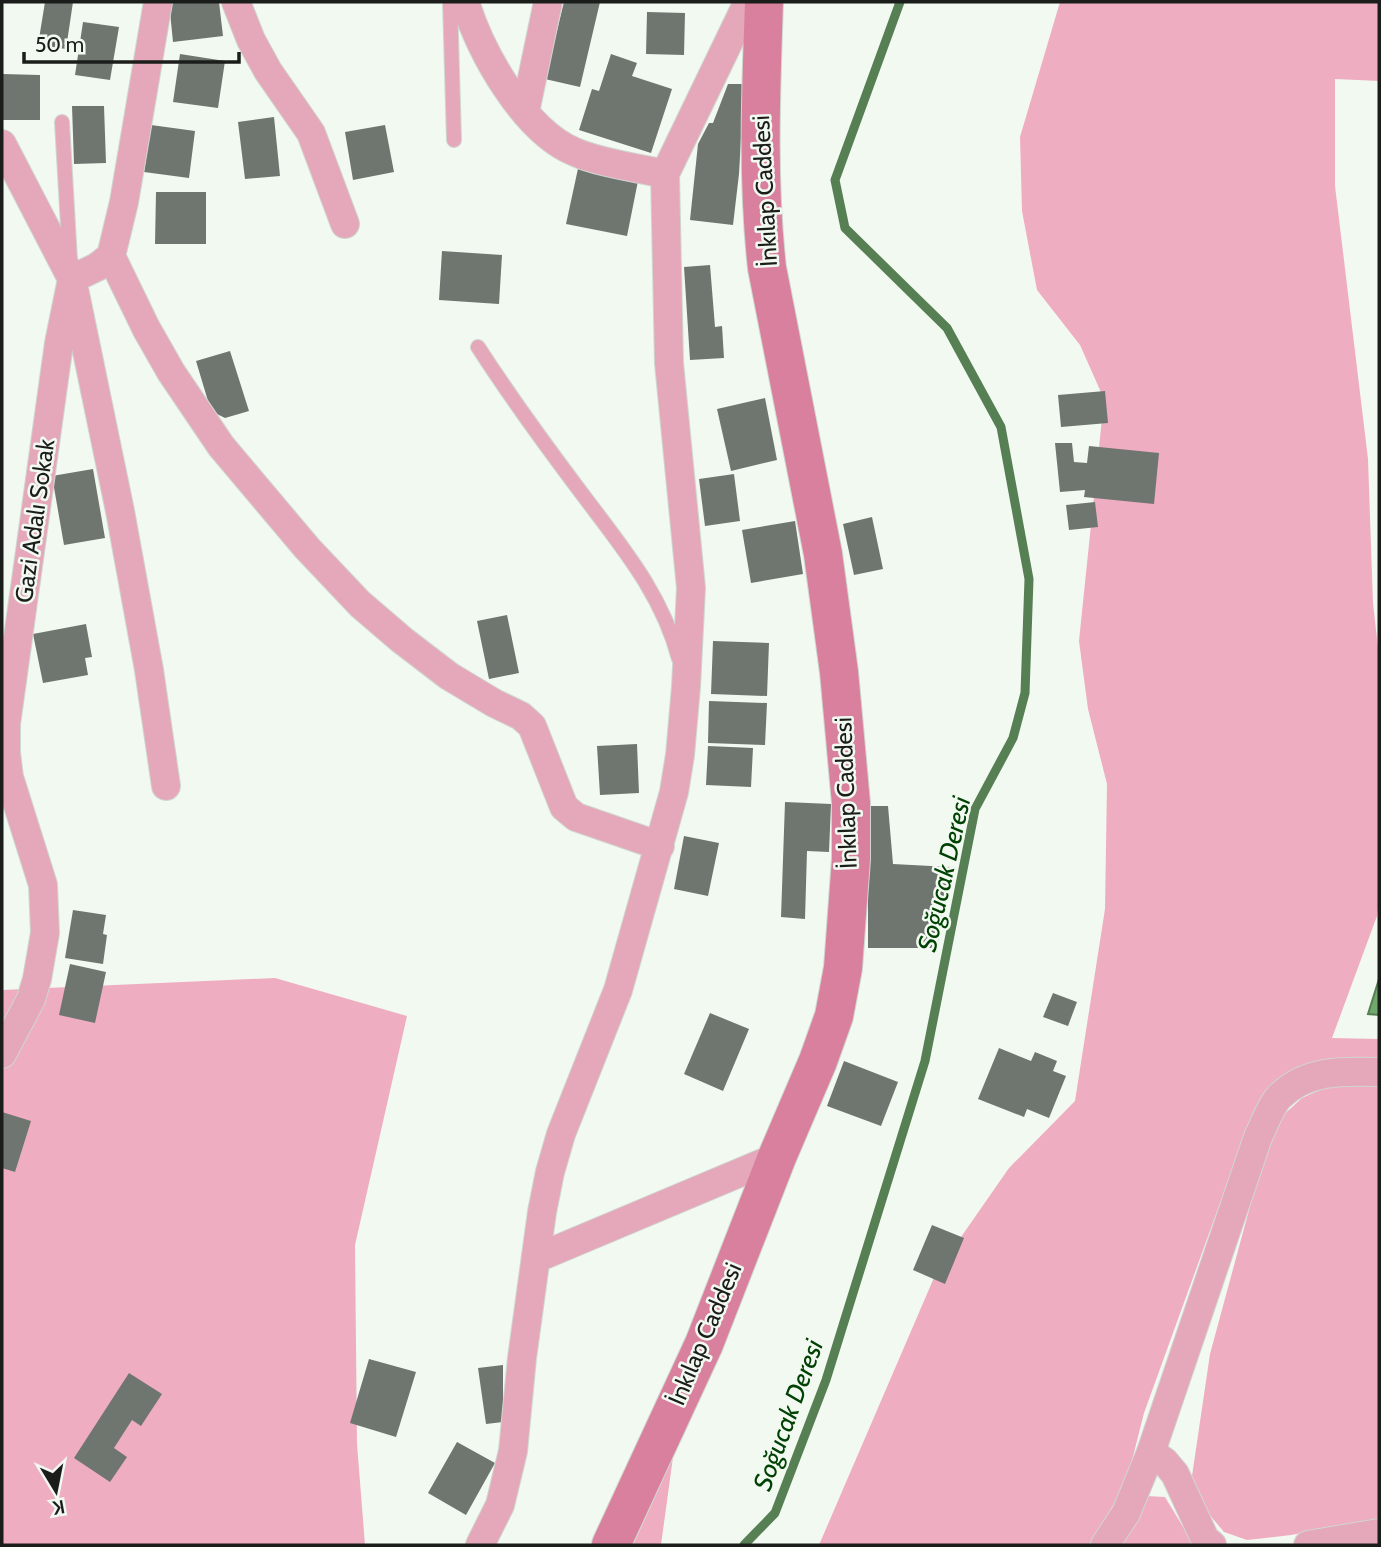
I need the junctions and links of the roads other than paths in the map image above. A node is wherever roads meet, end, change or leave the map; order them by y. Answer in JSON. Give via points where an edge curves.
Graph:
{"nodes":[{"id":1,"x":158,"y":2,"type":"edge"},
{"id":2,"x":236,"y":2,"type":"edge"},
{"id":3,"x":450,"y":2,"type":"edge"},
{"id":4,"x":465,"y":2,"type":"edge"},
{"id":5,"x":548,"y":2,"type":"edge"},
{"id":6,"x":748,"y":2,"type":"edge"},
{"id":7,"x":764,"y":2,"type":"edge"},
{"id":8,"x":525,"y":112,"type":"junction"},
{"id":9,"x":62,"y":122,"type":"dead end"},
{"id":10,"x":454,"y":140,"type":"dead end"},
{"id":11,"x":2,"y":144,"type":"edge"},
{"id":12,"x":665,"y":174,"type":"junction"},
{"id":13,"x":345,"y":224,"type":"dead end"},
{"id":14,"x":111,"y":256,"type":"junction"},
{"id":15,"x":72,"y":279,"type":"junction"},
{"id":16,"x":478,"y":347,"type":"dead end"},
{"id":17,"x":686,"y":687,"type":"junction"},
{"id":18,"x":4,"y":729,"type":"edge"},
{"id":19,"x":166,"y":786,"type":"dead end"},
{"id":20,"x":660,"y":846,"type":"junction"},
{"id":21,"x":2,"y":1054,"type":"edge"},
{"id":22,"x":1379,"y":1072,"type":"edge"},
{"id":23,"x":777,"y":1157,"type":"junction"},
{"id":24,"x":537,"y":1258,"type":"junction"},
{"id":25,"x":1151,"y":1452,"type":"junction"},
{"id":26,"x":1379,"y":1533,"type":"edge"},
{"id":27,"x":480,"y":1545,"type":"edge"},
{"id":28,"x":611,"y":1545,"type":"edge"},
{"id":29,"x":1105,"y":1545,"type":"edge"},
{"id":30,"x":1212,"y":1545,"type":"edge"},
{"id":31,"x":1308,"y":1545,"type":"edge"}],
"edges":[{"from":1,"to":14,"type":"street"},
{"from":2,"to":13,"type":"street","via":[[268,71],[311,132]]},
{"from":3,"to":10,"type":"lane"},
{"from":4,"to":8,"type":"street","via":[[502,80]]},
{"from":5,"to":8,"type":"street"},
{"from":6,"to":12,"type":"street"},
{"from":7,"to":23,"type":"street","name":"İnkılap Caddesi","via":[[759,159],[767,268],[823,555],[851,803],[843,968],[834,1016]]},
{"from":8,"to":12,"type":"street","via":[[556,142],[576,153]]},
{"from":9,"to":15,"type":"lane"},
{"from":11,"to":15,"type":"street"},
{"from":12,"to":17,"type":"street","via":[[669,363],[691,589]]},
{"from":14,"to":15,"type":"street"},
{"from":14,"to":20,"type":"street","via":[[146,328],[221,446],[307,548],[402,640],[449,676],[532,726],[564,807],[576,817]]},
{"from":15,"to":18,"type":"street","name":"Gazi Adalı Sokak"},
{"from":15,"to":19,"type":"street","via":[[120,511]]},
{"from":16,"to":17,"type":"lane","via":[[640,570],[674,639]]},
{"from":17,"to":20,"type":"street","via":[[674,792]]},
{"from":18,"to":21,"type":"street","name":"Gazi Adalı Sokak","via":[[9,777],[43,885],[45,933],[31,999]]},
{"from":20,"to":24,"type":"street","via":[[618,990],[561,1134],[542,1212]]},
{"from":22,"to":25,"type":"street","via":[[1333,1071],[1309,1077],[1278,1098],[1258,1137]]},
{"from":23,"to":24,"type":"street"},
{"from":23,"to":28,"type":"street","name":"İnkılap Caddesi","via":[[704,1344]]},
{"from":24,"to":27,"type":"street","via":[[513,1451],[500,1505]]},
{"from":25,"to":29,"type":"street","via":[[1126,1513]]},
{"from":25,"to":30,"type":"street","via":[[1175,1474]]},
{"from":26,"to":31,"type":"street"}]}
